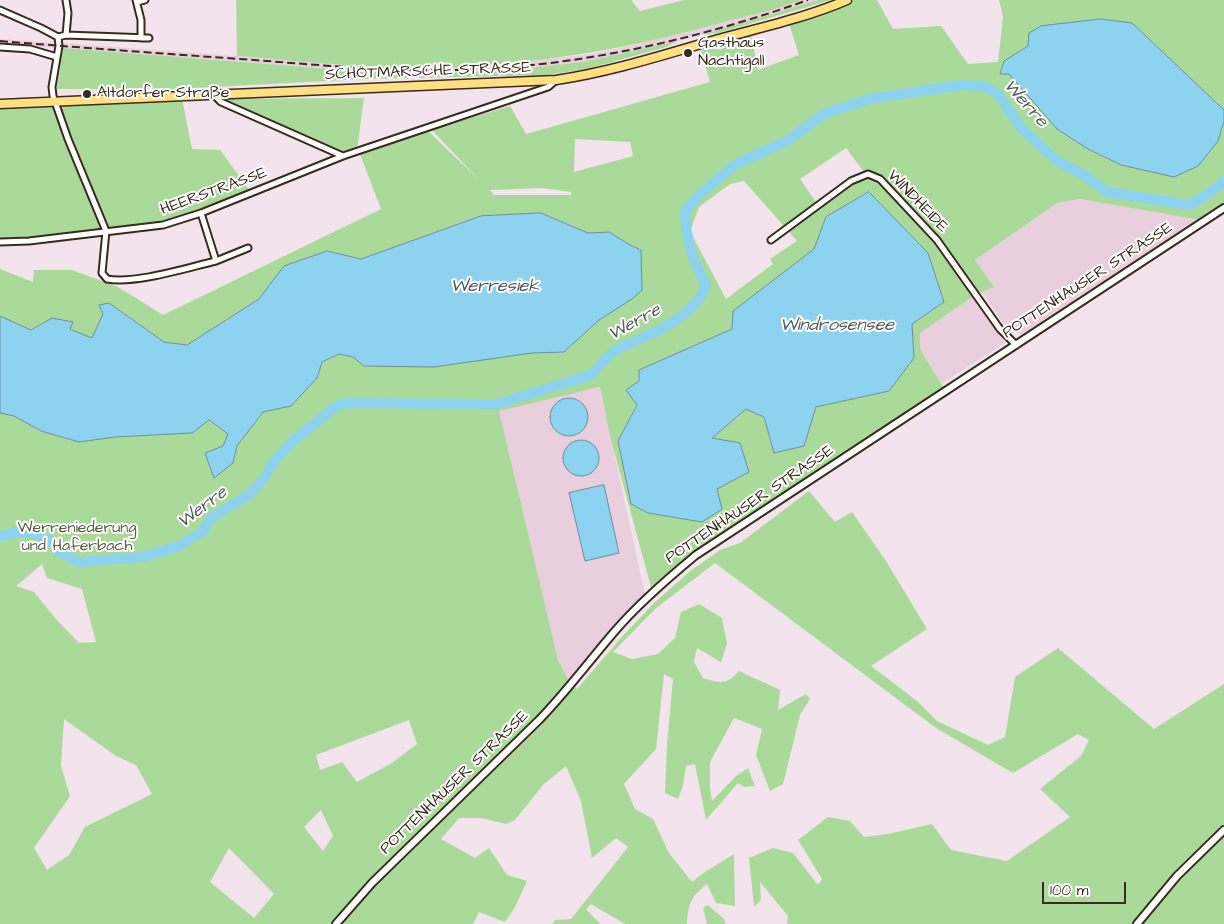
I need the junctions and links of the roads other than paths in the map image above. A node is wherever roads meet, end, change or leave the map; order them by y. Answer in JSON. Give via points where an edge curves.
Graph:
{"nodes":[{"id":1,"x":66,"y":0,"type":"edge"},
{"id":2,"x":145,"y":0,"type":"edge"},
{"id":3,"x":847,"y":0,"type":"edge"},
{"id":4,"x":137,"y":1,"type":"edge"},
{"id":5,"x":0,"y":10,"type":"edge"},
{"id":6,"x":66,"y":36,"type":"junction"},
{"id":7,"x":58,"y":37,"type":"junction"},
{"id":8,"x":141,"y":38,"type":"junction"},
{"id":9,"x":149,"y":38,"type":"dead end"},
{"id":10,"x":0,"y":47,"type":"edge"},
{"id":11,"x":58,"y":57,"type":"junction"},
{"id":12,"x":556,"y":80,"type":"junction"},
{"id":13,"x":214,"y":95,"type":"junction"},
{"id":14,"x":55,"y":101,"type":"junction"},
{"id":15,"x":0,"y":104,"type":"edge"},
{"id":16,"x":343,"y":156,"type":"junction"},
{"id":17,"x":1224,"y":208,"type":"edge"},
{"id":18,"x":201,"y":213,"type":"junction"},
{"id":19,"x":106,"y":231,"type":"junction"},
{"id":20,"x":771,"y":240,"type":"dead end"},
{"id":21,"x":0,"y":242,"type":"edge"},
{"id":22,"x":248,"y":248,"type":"dead end"},
{"id":23,"x":216,"y":261,"type":"junction"},
{"id":24,"x":1016,"y":345,"type":"junction"},
{"id":25,"x":1224,"y":830,"type":"edge"},
{"id":26,"x":336,"y":924,"type":"edge"},
{"id":27,"x":1137,"y":924,"type":"edge"}],
"edges":[{"from":1,"to":6,"type":"street"},
{"from":2,"to":4,"type":"street"},
{"from":3,"to":12,"type":"main road","name":"SCHÖTMARSCHE STRASSE","via":[[803,16],[623,66]]},
{"from":4,"to":8,"type":"street"},
{"from":5,"to":7,"type":"street"},
{"from":6,"to":7,"type":"street"},
{"from":6,"to":8,"type":"street"},
{"from":7,"to":11,"type":"street"},
{"from":8,"to":9,"type":"street"},
{"from":10,"to":11,"type":"street","via":[[30,49]]},
{"from":11,"to":14,"type":"street","via":[[52,88]]},
{"from":12,"to":13,"type":"main road","name":"SCHÖTMARSCHE STRASSE"},
{"from":12,"to":16,"type":"street","name":"HEERSTRASSE","via":[[548,87]]},
{"from":13,"to":14,"type":"main road","name":"SCHÖTMARSCHE STRASSE"},
{"from":13,"to":16,"type":"street","via":[[220,102]]},
{"from":14,"to":15,"type":"main road","name":"SCHÖTMARSCHE STRASSE"},
{"from":14,"to":19,"type":"street"},
{"from":16,"to":18,"type":"street","name":"HEERSTRASSE"},
{"from":17,"to":24,"type":"street","name":"POTTENHAUSER STRASSE"},
{"from":18,"to":19,"type":"street","name":"HEERSTRASSE","via":[[163,225]]},
{"from":18,"to":23,"type":"street"},
{"from":19,"to":21,"type":"street","name":"HEERSTRASSE"},
{"from":19,"to":23,"type":"street","via":[[102,273],[107,279],[164,274]]},
{"from":20,"to":24,"type":"street","name":"WINDHEIDE","via":[[851,180],[868,174],[880,179],[937,240],[1000,329]]},
{"from":22,"to":23,"type":"street"},
{"from":24,"to":26,"type":"street","name":"POTTENHAUSER STRASSE","via":[[696,555],[667,579],[615,631],[546,712],[372,884]]},
{"from":25,"to":27,"type":"street","via":[[1177,876]]}]}
